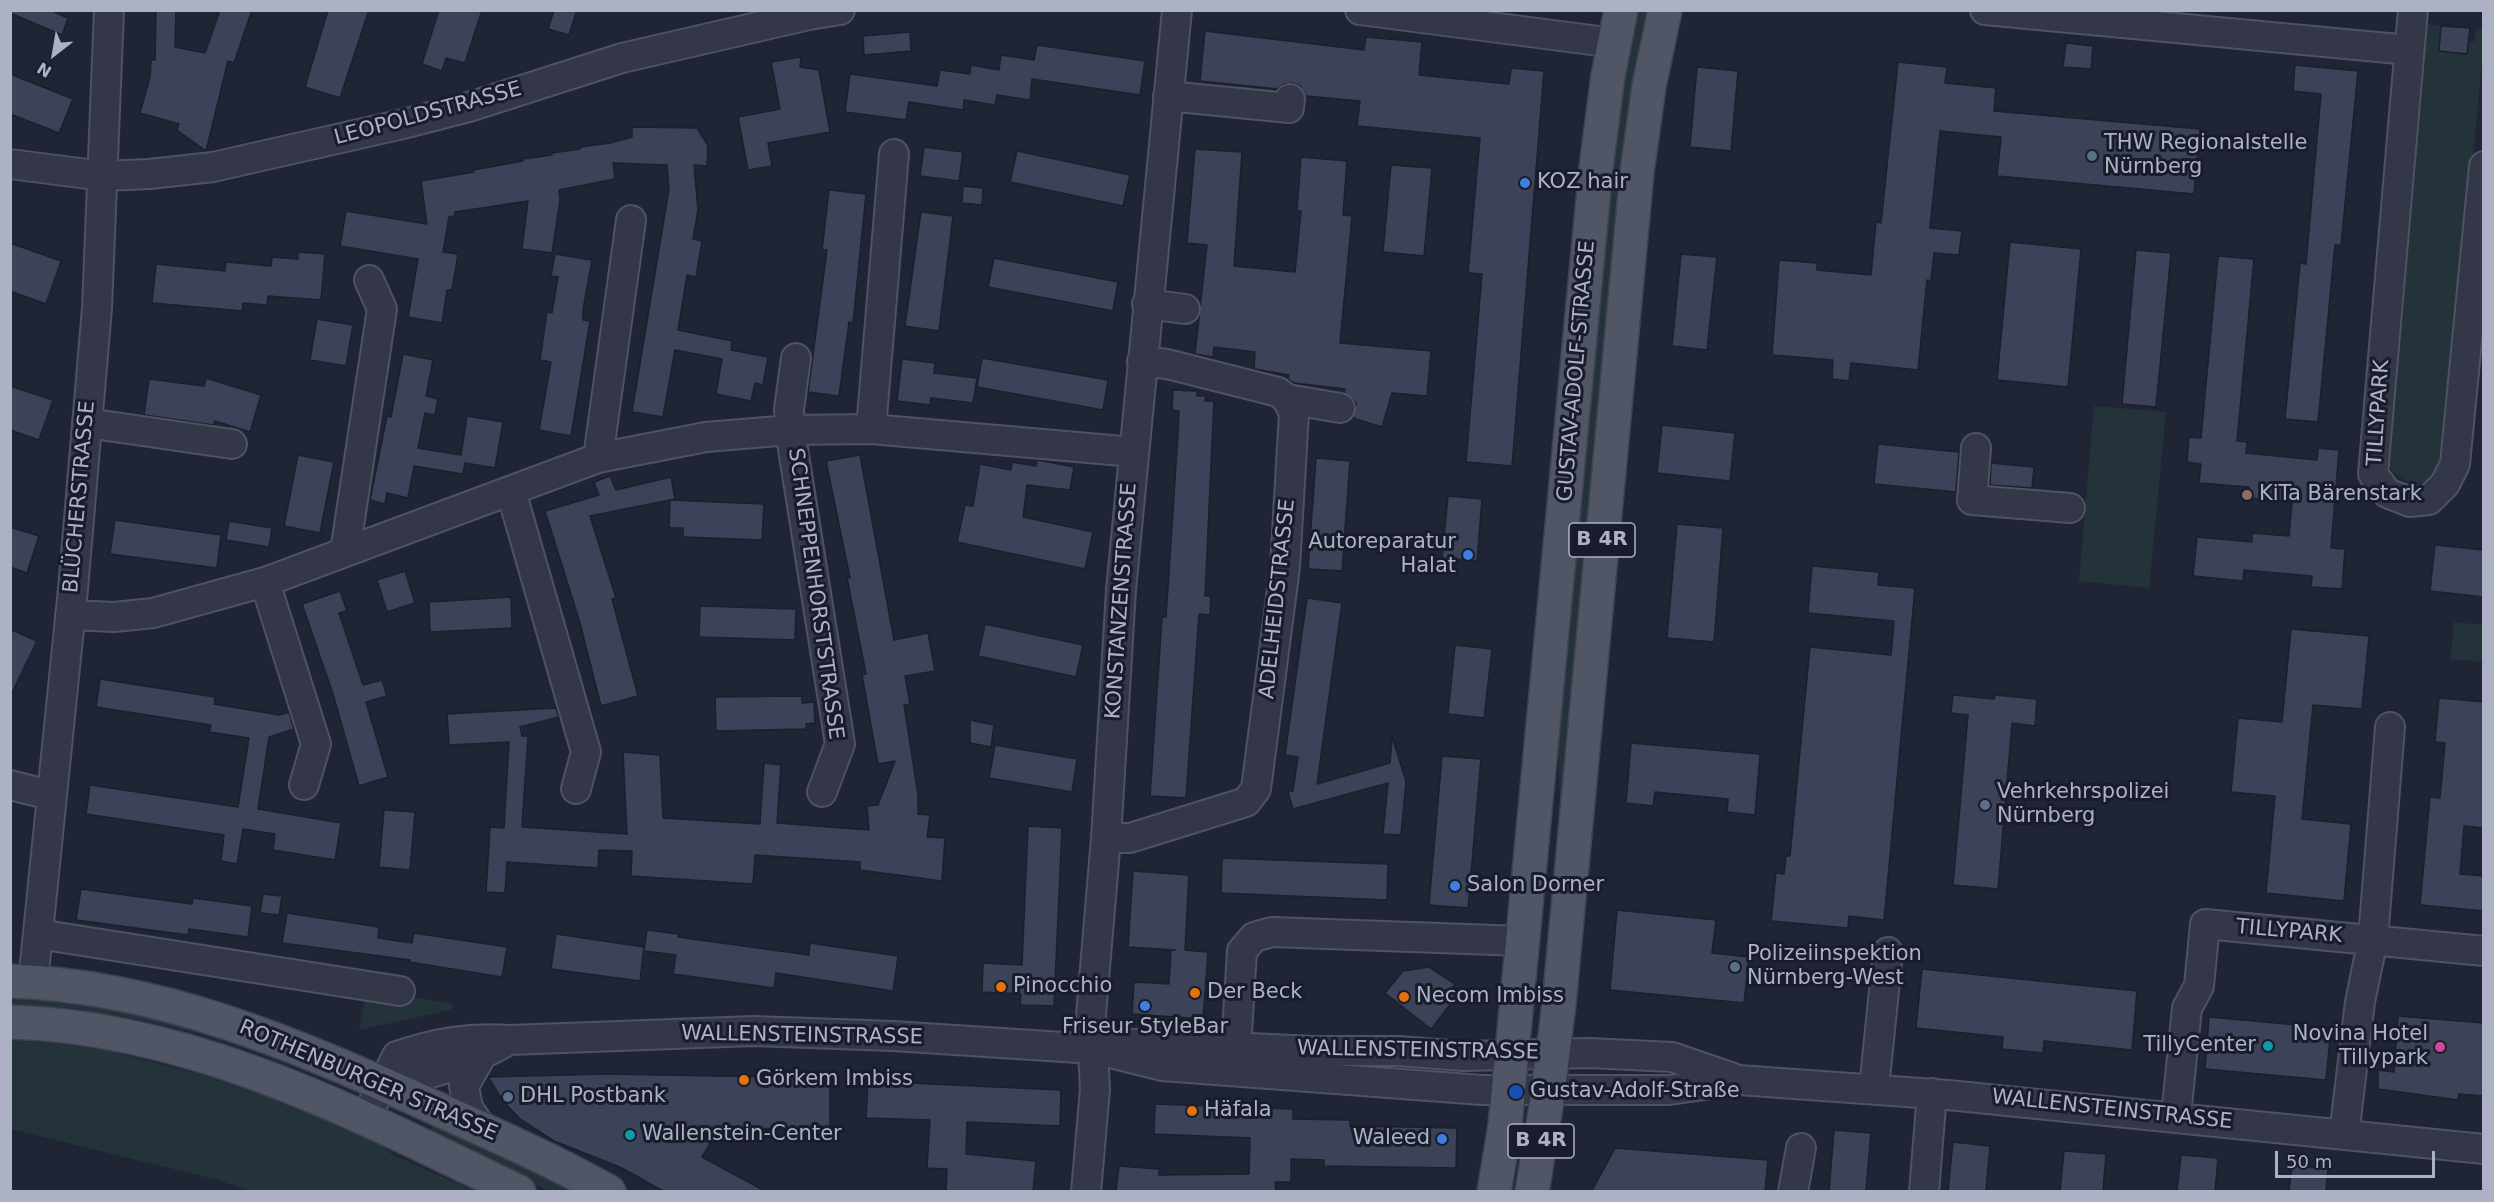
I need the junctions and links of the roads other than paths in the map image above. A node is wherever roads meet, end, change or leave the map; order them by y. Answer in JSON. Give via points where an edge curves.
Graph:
{"nodes":[{"id":1,"x":109,"y":10,"type":"edge"},
{"id":2,"x":840,"y":10,"type":"edge"},
{"id":3,"x":1177,"y":10,"type":"edge"},
{"id":4,"x":1360,"y":10,"type":"edge"},
{"id":5,"x":1621,"y":10,"type":"edge"},
{"id":6,"x":1665,"y":10,"type":"edge"},
{"id":7,"x":1985,"y":10,"type":"edge"},
{"id":8,"x":2413,"y":10,"type":"edge"},
{"id":9,"x":1614,"y":43,"type":"junction"},
{"id":10,"x":2409,"y":50,"type":"junction"},
{"id":11,"x":1168,"y":96,"type":"junction"},
{"id":12,"x":1290,"y":99,"type":"dead end"},
{"id":13,"x":894,"y":154,"type":"dead end"},
{"id":14,"x":10,"y":164,"type":"edge"},
{"id":15,"x":2484,"y":166,"type":"edge"},
{"id":16,"x":103,"y":176,"type":"junction"},
{"id":17,"x":631,"y":220,"type":"dead end"},
{"id":18,"x":369,"y":280,"type":"dead end"},
{"id":19,"x":1148,"y":304,"type":"junction"},
{"id":20,"x":1185,"y":309,"type":"dead end"},
{"id":21,"x":796,"y":358,"type":"dead end"},
{"id":22,"x":1142,"y":361,"type":"junction"},
{"id":23,"x":1287,"y":399,"type":"junction"},
{"id":24,"x":1340,"y":408,"type":"dead end"},
{"id":25,"x":87,"y":423,"type":"junction"},
{"id":26,"x":871,"y":429,"type":"junction"},
{"id":27,"x":790,"y":430,"type":"junction"},
{"id":28,"x":232,"y":444,"type":"dead end"},
{"id":29,"x":1976,"y":448,"type":"dead end"},
{"id":30,"x":1134,"y":452,"type":"junction"},
{"id":31,"x":598,"y":458,"type":"junction"},
{"id":32,"x":511,"y":491,"type":"junction"},
{"id":33,"x":2070,"y":508,"type":"dead end"},
{"id":34,"x":345,"y":552,"type":"junction"},
{"id":35,"x":265,"y":582,"type":"junction"},
{"id":36,"x":70,"y":615,"type":"junction"},
{"id":37,"x":2390,"y":727,"type":"dead end"},
{"id":38,"x":10,"y":785,"type":"edge"},
{"id":39,"x":304,"y":785,"type":"dead end"},
{"id":40,"x":576,"y":789,"type":"dead end"},
{"id":41,"x":822,"y":792,"type":"dead end"},
{"id":42,"x":50,"y":795,"type":"junction"},
{"id":43,"x":1106,"y":838,"type":"junction"},
{"id":44,"x":38,"y":934,"type":"junction"},
{"id":45,"x":2373,"y":939,"type":"junction"},
{"id":46,"x":1523,"y":941,"type":"junction"},
{"id":47,"x":2484,"y":951,"type":"edge"},
{"id":48,"x":1888,"y":952,"type":"dead end"},
{"id":49,"x":22,"y":982,"type":"edge"},
{"id":50,"x":400,"y":991,"type":"dead end"},
{"id":51,"x":10,"y":1022,"type":"edge"},
{"id":52,"x":508,"y":1040,"type":"junction"},
{"id":53,"x":1095,"y":1049,"type":"junction"},
{"id":54,"x":1554,"y":1053,"type":"junction"},
{"id":55,"x":481,"y":1056,"type":"junction"},
{"id":56,"x":1512,"y":1056,"type":"junction"},
{"id":57,"x":1235,"y":1059,"type":"junction"},
{"id":58,"x":1739,"y":1080,"type":"junction"},
{"id":59,"x":382,"y":1083,"type":"junction"},
{"id":60,"x":1874,"y":1088,"type":"junction"},
{"id":61,"x":1508,"y":1090,"type":"junction"},
{"id":62,"x":1549,"y":1090,"type":"junction"},
{"id":63,"x":1932,"y":1093,"type":"junction"},
{"id":64,"x":2176,"y":1116,"type":"junction"},
{"id":65,"x":365,"y":1119,"type":"junction"},
{"id":66,"x":483,"y":1130,"type":"junction"},
{"id":67,"x":2344,"y":1135,"type":"junction"},
{"id":68,"x":1801,"y":1148,"type":"dead end"},
{"id":69,"x":2484,"y":1149,"type":"edge"},
{"id":70,"x":519,"y":1191,"type":"edge"},
{"id":71,"x":609,"y":1191,"type":"edge"},
{"id":72,"x":1086,"y":1191,"type":"edge"},
{"id":73,"x":1494,"y":1191,"type":"edge"},
{"id":74,"x":1532,"y":1191,"type":"edge"},
{"id":75,"x":1792,"y":1191,"type":"edge"},
{"id":76,"x":1924,"y":1191,"type":"edge"}],
"edges":[{"from":1,"to":16,"type":"street","name":"BLÜCHERSTRASSE"},
{"from":2,"to":16,"type":"street","name":"LEOPOLDSTRASSE","via":[[622,58],[469,107],[363,134],[213,166]]},
{"from":3,"to":11,"type":"street","name":"KONSTANZENSTRASSE"},
{"from":4,"to":9,"type":"street"},
{"from":5,"to":9,"type":"main road","name":"GUSTAV-ADOLF-STRASSE","number":"B 4R"},
{"from":6,"to":54,"type":"main road","name":"GUSTAV-ADOLF-STRASSE","number":"B 4R","via":[[1648,86],[1637,172]]},
{"from":7,"to":10,"type":"street"},
{"from":8,"to":10,"type":"street","name":"TILLYPARK"},
{"from":9,"to":46,"type":"main road","name":"GUSTAV-ADOLF-STRASSE","number":"B 4R","via":[[1596,168]]},
{"from":10,"to":15,"type":"street","name":"TILLYPARK","via":[[2373,474],[2387,494],[2410,502],[2429,500],[2445,484],[2455,464]]},
{"from":11,"to":12,"type":"street","via":[[1289,108]]},
{"from":11,"to":19,"type":"street","name":"KONSTANZENSTRASSE"},
{"from":13,"to":26,"type":"street"},
{"from":14,"to":16,"type":"street","name":"LEOPOLDSTRASSE"},
{"from":16,"to":25,"type":"street","name":"BLÜCHERSTRASSE"},
{"from":17,"to":31,"type":"street"},
{"from":18,"to":34,"type":"street","via":[[382,309]]},
{"from":19,"to":20,"type":"street"},
{"from":19,"to":22,"type":"street","name":"KONSTANZENSTRASSE"},
{"from":21,"to":27,"type":"street"},
{"from":22,"to":23,"type":"street","via":[[1278,392]]},
{"from":22,"to":30,"type":"street","name":"KONSTANZENSTRASSE"},
{"from":23,"to":24,"type":"street"},
{"from":23,"to":43,"type":"street","name":"ADELHEIDSTRASSE","via":[[1294,413],[1285,567],[1256,789],[1246,801],[1237,804],[1130,838]]},
{"from":25,"to":28,"type":"street"},
{"from":25,"to":36,"type":"street","name":"BLÜCHERSTRASSE"},
{"from":26,"to":27,"type":"street","name":"SCHNEPPENHORSTSTRASSE"},
{"from":26,"to":30,"type":"street","name":"SCHNEPPENHORSTSTRASSE"},
{"from":27,"to":31,"type":"street","name":"SCHNEPPENHORSTSTRASSE","via":[[706,437]]},
{"from":27,"to":41,"type":"street","name":"SCHNEPPENHORSTSTRASSE","via":[[840,744]]},
{"from":29,"to":33,"type":"street","via":[[1972,500]]},
{"from":30,"to":43,"type":"street","name":"KONSTANZENSTRASSE"},
{"from":31,"to":32,"type":"street","name":"SCHNEPPENHORSTSTRASSE"},
{"from":32,"to":34,"type":"street","name":"SCHNEPPENHORSTSTRASSE"},
{"from":32,"to":40,"type":"street","via":[[586,752]]},
{"from":34,"to":35,"type":"street","name":"SCHNEPPENHORSTSTRASSE"},
{"from":35,"to":36,"type":"street","name":"SCHNEPPENHORSTSTRASSE","via":[[153,613],[114,617]]},
{"from":35,"to":39,"type":"street","via":[[316,744]]},
{"from":36,"to":42,"type":"street","name":"BLÜCHERSTRASSE"},
{"from":37,"to":45,"type":"street","name":"TILLYPARK"},
{"from":38,"to":42,"type":"street"},
{"from":42,"to":44,"type":"street","name":"BLÜCHERSTRASSE"},
{"from":43,"to":53,"type":"street","name":"KONSTANZENSTRASSE","via":[[1091,1015]]},
{"from":44,"to":49,"type":"street","name":"BLÜCHERSTRASSE"},
{"from":44,"to":50,"type":"street"},
{"from":45,"to":47,"type":"street","name":"TILLYPARK"},
{"from":45,"to":64,"type":"street","name":"TILLYPARK","via":[[2205,924],[2199,986],[2187,1008]]},
{"from":45,"to":67,"type":"street","name":"TILLYPARK","via":[[2360,1002]]},
{"from":46,"to":56,"type":"main road","name":"GUSTAV-ADOLF-STRASSE","number":"B 4R"},
{"from":46,"to":57,"type":"street","via":[[1319,932],[1272,932],[1254,937],[1242,951]]},
{"from":48,"to":60,"type":"street"},
{"from":49,"to":59,"type":"main road","name":"ROTHENBURGER STRASSE","via":[[135,996],[192,1010],[281,1040]]},
{"from":51,"to":65,"type":"main road","name":"ROTHENBURGER STRASSE","via":[[113,1034],[197,1054],[260,1074]]},
{"from":52,"to":53,"type":"street","name":"WALLENSTEINSTRASSE","via":[[753,1030]]},
{"from":52,"to":55,"type":"street","name":"WALLENSTEINSTRASSE"},
{"from":52,"to":59,"type":"street","name":"WALLENSTEINSTRASSE","via":[[473,1038],[397,1056]]},
{"from":53,"to":57,"type":"street","name":"WALLENSTEINSTRASSE","via":[[1148,1042]]},
{"from":53,"to":72,"type":"street","name":"KONSTANZENSTRASSE"},
{"from":54,"to":56,"type":"street","name":"WALLENSTEINSTRASSE"},
{"from":54,"to":58,"type":"street","name":"WALLENSTEINSTRASSE","via":[[1672,1057]]},
{"from":54,"to":62,"type":"main road","number":"B 4R"},
{"from":55,"to":59,"type":"street","name":"WALLENSTEINSTRASSE","via":[[414,1079]]},
{"from":55,"to":66,"type":"street","via":[[464,1086],[468,1108]]},
{"from":56,"to":57,"type":"street","name":"WALLENSTEINSTRASSE"},
{"from":56,"to":61,"type":"main road","number":"B 4R"},
{"from":57,"to":61,"type":"street","name":"WALLENSTEINSTRASSE"},
{"from":58,"to":60,"type":"street","name":"WALLENSTEINSTRASSE"},
{"from":58,"to":62,"type":"street","name":"WALLENSTEINSTRASSE","via":[[1669,1090]]},
{"from":59,"to":65,"type":"street","name":"WALLENSTEINSTRASSE"},
{"from":59,"to":66,"type":"main road","name":"ROTHENBURGER STRASSE"},
{"from":60,"to":63,"type":"street","name":"WALLENSTEINSTRASSE"},
{"from":61,"to":62,"type":"street","name":"WALLENSTEINSTRASSE"},
{"from":61,"to":73,"type":"main road","number":"B 4R"},
{"from":62,"to":74,"type":"main road","number":"B 4R"},
{"from":63,"to":64,"type":"street","name":"WALLENSTEINSTRASSE"},
{"from":63,"to":76,"type":"street"},
{"from":64,"to":67,"type":"street","name":"WALLENSTEINSTRASSE"},
{"from":65,"to":70,"type":"main road","name":"ROTHENBURGER STRASSE"},
{"from":66,"to":71,"type":"main road","name":"ROTHENBURGER STRASSE"},
{"from":67,"to":69,"type":"street","name":"WALLENSTEINSTRASSE"},
{"from":68,"to":75,"type":"street"}]}
